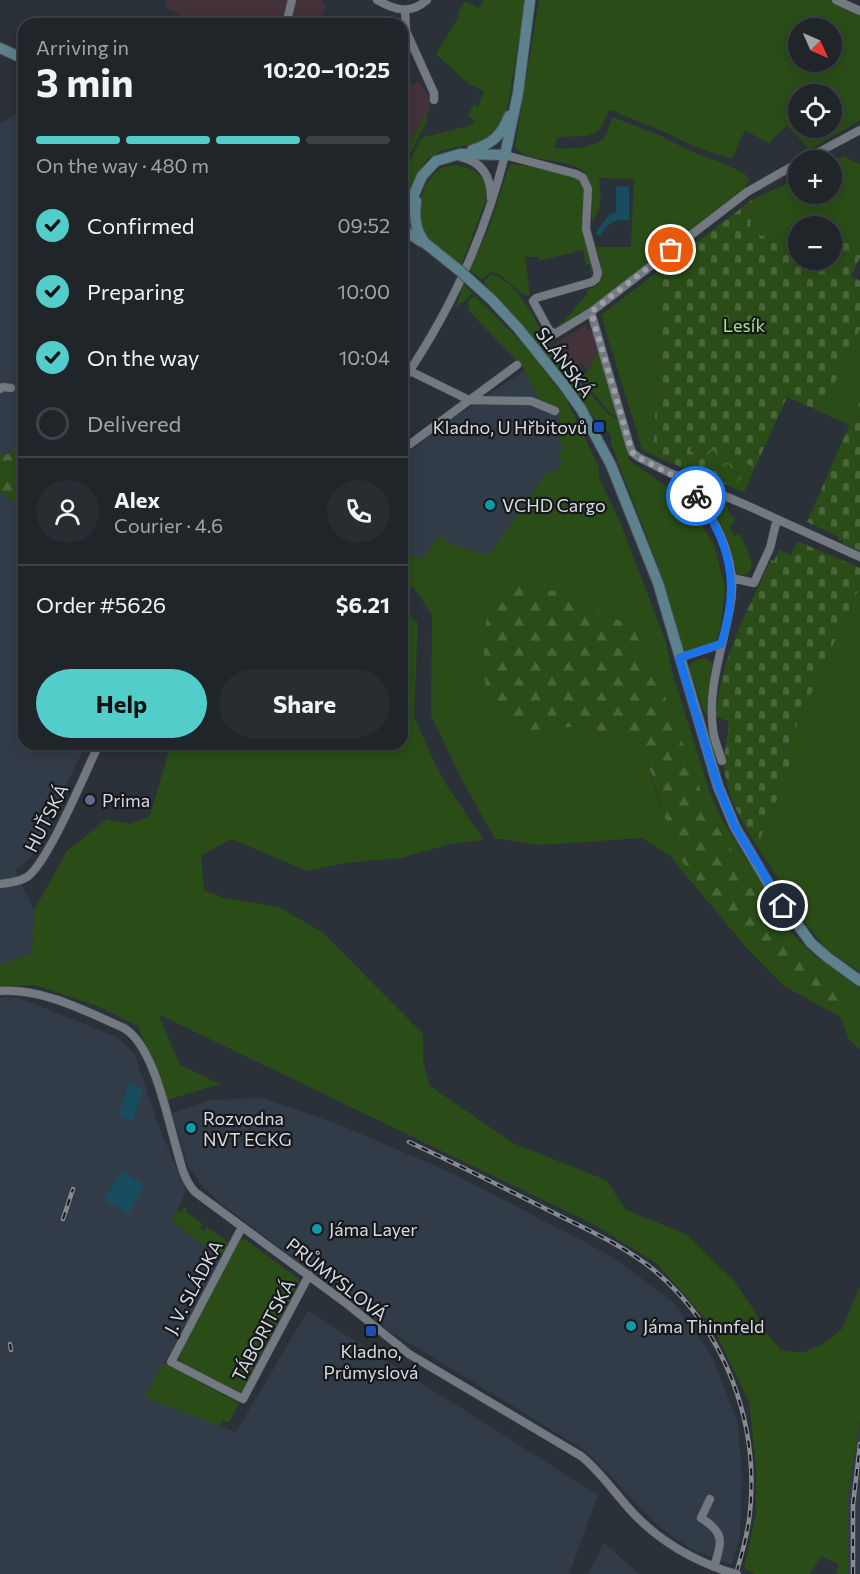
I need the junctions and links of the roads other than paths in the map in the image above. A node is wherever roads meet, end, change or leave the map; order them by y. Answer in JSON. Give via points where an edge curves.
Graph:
{"nodes":[{"id":1,"x":292,"y":0,"type":"edge"},
{"id":2,"x":377,"y":0,"type":"edge"},
{"id":3,"x":427,"y":0,"type":"edge"},
{"id":4,"x":530,"y":0,"type":"edge"},
{"id":5,"x":836,"y":0,"type":"edge"},
{"id":6,"x":405,"y":10,"type":"junction"},
{"id":7,"x":860,"y":11,"type":"edge"},
{"id":8,"x":287,"y":18,"type":"edge"},
{"id":9,"x":405,"y":18,"type":"edge"},
{"id":10,"x":408,"y":35,"type":"edge"},
{"id":11,"x":0,"y":48,"type":"edge"},
{"id":12,"x":18,"y":56,"type":"edge"},
{"id":13,"x":519,"y":75,"type":"junction"},
{"id":14,"x":434,"y":100,"type":"dead end"},
{"id":15,"x":860,"y":130,"type":"edge"},
{"id":16,"x":823,"y":150,"type":"edge"},
{"id":17,"x":455,"y":155,"type":"junction"},
{"id":18,"x":505,"y":155,"type":"junction"},
{"id":19,"x":788,"y":168,"type":"edge"},
{"id":20,"x":417,"y":192,"type":"junction"},
{"id":21,"x":408,"y":199,"type":"edge"},
{"id":22,"x":491,"y":206,"type":"junction"},
{"id":23,"x":408,"y":210,"type":"edge"},
{"id":24,"x":408,"y":233,"type":"edge"},
{"id":25,"x":424,"y":243,"type":"junction"},
{"id":26,"x":591,"y":312,"type":"junction"},
{"id":27,"x":517,"y":364,"type":"dead end"},
{"id":28,"x":410,"y":371,"type":"junction"},
{"id":29,"x":408,"y":374,"type":"edge"},
{"id":30,"x":11,"y":388,"type":"dead end"},
{"id":31,"x":0,"y":389,"type":"edge"},
{"id":32,"x":469,"y":400,"type":"junction"},
{"id":33,"x":555,"y":411,"type":"dead end"},
{"id":34,"x":408,"y":446,"type":"edge"},
{"id":35,"x":670,"y":473,"type":"junction"},
{"id":36,"x":723,"y":495,"type":"junction"},
{"id":37,"x":705,"y":508,"type":"junction"},
{"id":38,"x":777,"y":519,"type":"junction"},
{"id":39,"x":860,"y":557,"type":"edge"},
{"id":40,"x":732,"y":578,"type":"junction"},
{"id":41,"x":721,"y":644,"type":"junction"},
{"id":42,"x":679,"y":658,"type":"junction"},
{"id":43,"x":96,"y":750,"type":"edge"},
{"id":44,"x":722,"y":761,"type":"dead end"},
{"id":45,"x":0,"y":884,"type":"edge"},
{"id":46,"x":860,"y":981,"type":"edge"},
{"id":47,"x":0,"y":991,"type":"edge"},
{"id":48,"x":242,"y":1227,"type":"junction"},
{"id":49,"x":309,"y":1275,"type":"junction"},
{"id":50,"x":243,"y":1399,"type":"joint"},
{"id":51,"x":710,"y":1499,"type":"dead end"},
{"id":52,"x":714,"y":1567,"type":"junction"},
{"id":53,"x":737,"y":1574,"type":"edge"}],
"edges":[{"from":1,"to":8,"type":"street"},
{"from":2,"to":6,"type":"street"},
{"from":3,"to":6,"type":"street"},
{"from":4,"to":13,"type":"main road"},
{"from":5,"to":7,"type":"street"},
{"from":6,"to":9,"type":"street"},
{"from":10,"to":14,"type":"street"},
{"from":11,"to":12,"type":"main road"},
{"from":13,"to":17,"type":"main road","via":[[502,132],[488,144]]},
{"from":13,"to":18,"type":"main road"},
{"from":15,"to":16,"type":"street"},
{"from":17,"to":18,"type":"main road"},
{"from":17,"to":20,"type":"main road","via":[[436,161],[422,176]]},
{"from":17,"to":22,"type":"street","via":[[483,168],[490,184]]},
{"from":18,"to":22,"type":"street"},
{"from":18,"to":26,"type":"street","via":[[576,174],[585,181],[586,229],[597,278],[533,302],[547,327],[557,334]]},
{"from":19,"to":26,"type":"street","via":[[741,196]]},
{"from":20,"to":21,"type":"main road"},
{"from":20,"to":23,"type":"main road"},
{"from":20,"to":25,"type":"main road","via":[[414,218]]},
{"from":22,"to":28,"type":"street","via":[[452,298]]},
{"from":24,"to":25,"type":"main road","name":"SLÁNSKÁ"},
{"from":25,"to":42,"type":"main road","name":"SLÁNSKÁ","bridge":true,"via":[[492,300],[581,409],[604,452],[658,584]]},
{"from":26,"to":35,"type":"street","via":[[631,449],[638,457]]},
{"from":27,"to":32,"type":"street"},
{"from":28,"to":29,"type":"street"},
{"from":28,"to":32,"type":"street"},
{"from":30,"to":31,"type":"street"},
{"from":32,"to":33,"type":"street","via":[[531,401]]},
{"from":32,"to":34,"type":"street"},
{"from":35,"to":36,"type":"street"},
{"from":35,"to":37,"type":"street"},
{"from":36,"to":37,"type":"street","via":[[714,497]]},
{"from":36,"to":38,"type":"street"},
{"from":37,"to":40,"type":"street","via":[[722,540]]},
{"from":38,"to":39,"type":"street"},
{"from":38,"to":40,"type":"street","via":[[770,548],[754,584]]},
{"from":40,"to":41,"type":"street","via":[[731,605]]},
{"from":41,"to":42,"type":"street"},
{"from":41,"to":44,"type":"street","via":[[713,730]]},
{"from":42,"to":46,"type":"main road","name":"SLÁNSKÁ","via":[[718,786],[735,827],[771,888],[811,943]]},
{"from":43,"to":45,"type":"street","name":"HUŤSKÁ","via":[[37,868],[20,880]]},
{"from":47,"to":48,"type":"street","name":"PRŮMYSLOVÁ","via":[[24,991],[54,999],[133,1034],[149,1062],[187,1182]]},
{"from":48,"to":49,"type":"street","name":"PRŮMYSLOVÁ"},
{"from":48,"to":50,"type":"street","name":"J. V. SLÁDKA","via":[[171,1362]]},
{"from":49,"to":50,"type":"street","name":"TÁBORITSKÁ"},
{"from":49,"to":52,"type":"street","name":"PRŮMYSLOVÁ","via":[[416,1359],[581,1456],[654,1533]]},
{"from":51,"to":52,"type":"street","via":[[701,1518],[714,1526],[718,1534],[720,1548]]},
{"from":52,"to":53,"type":"street","name":"PRŮMYSLOVÁ","bridge":true}]}
